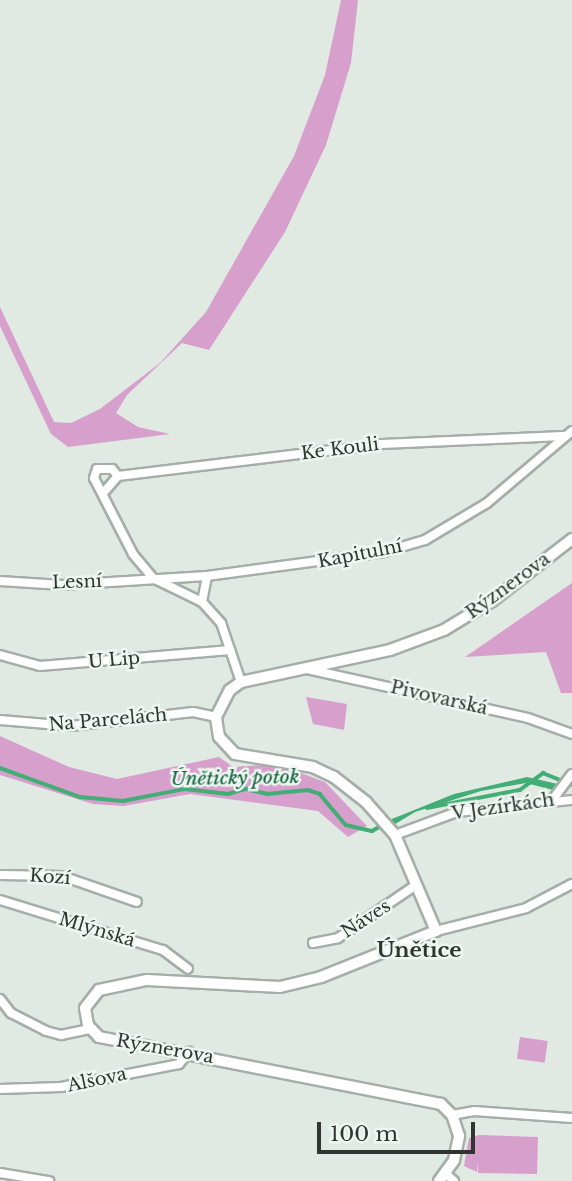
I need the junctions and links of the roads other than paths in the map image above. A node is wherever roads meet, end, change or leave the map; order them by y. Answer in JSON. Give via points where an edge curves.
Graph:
{"nodes":[{"id":1,"x":572,"y":431,"type":"edge"},
{"id":2,"x":563,"y":436,"type":"junction"},
{"id":3,"x":118,"y":476,"type":"junction"},
{"id":4,"x":104,"y":492,"type":"junction"},
{"id":5,"x":572,"y":539,"type":"edge"},
{"id":6,"x":207,"y":576,"type":"junction"},
{"id":7,"x":153,"y":578,"type":"junction"},
{"id":8,"x":0,"y":581,"type":"edge"},
{"id":9,"x":202,"y":602,"type":"junction"},
{"id":10,"x":230,"y":650,"type":"junction"},
{"id":11,"x":0,"y":655,"type":"edge"},
{"id":12,"x":304,"y":668,"type":"junction"},
{"id":13,"x":241,"y":681,"type":"junction"},
{"id":14,"x":216,"y":717,"type":"junction"},
{"id":15,"x":0,"y":720,"type":"edge"},
{"id":16,"x":572,"y":734,"type":"edge"},
{"id":17,"x":569,"y":778,"type":"edge"},
{"id":18,"x":555,"y":797,"type":"junction"},
{"id":19,"x":572,"y":800,"type":"edge"},
{"id":20,"x":395,"y":835,"type":"junction"},
{"id":21,"x":0,"y":875,"type":"edge"},
{"id":22,"x":572,"y":884,"type":"edge"},
{"id":23,"x":416,"y":885,"type":"junction"},
{"id":24,"x":0,"y":900,"type":"edge"},
{"id":25,"x":137,"y":902,"type":"dead end"},
{"id":26,"x":436,"y":931,"type":"junction"},
{"id":27,"x":313,"y":943,"type":"dead end"},
{"id":28,"x":188,"y":969,"type":"dead end"},
{"id":29,"x":0,"y":999,"type":"edge"},
{"id":30,"x":89,"y":1028,"type":"junction"},
{"id":31,"x":189,"y":1052,"type":"junction"},
{"id":32,"x":0,"y":1089,"type":"edge"},
{"id":33,"x":452,"y":1115,"type":"junction"},
{"id":34,"x":572,"y":1118,"type":"edge"},
{"id":35,"x":0,"y":1173,"type":"edge"},
{"id":36,"x":442,"y":1177,"type":"edge"},
{"id":37,"x":49,"y":1181,"type":"edge"},
{"id":38,"x":454,"y":1181,"type":"edge"}],
"edges":[{"from":1,"to":2,"type":"street","name":"Kapitulní"},
{"from":2,"to":3,"type":"street","name":"Ke Kouli","via":[[382,444]]},
{"from":2,"to":6,"type":"street","name":"Kapitulní","via":[[487,503],[425,540],[341,560]]},
{"from":3,"to":4,"type":"street"},
{"from":3,"to":4,"type":"street","name":"Ke Kouli","via":[[112,469],[97,469],[94,478]]},
{"from":4,"to":7,"type":"street","via":[[133,554]]},
{"from":5,"to":12,"type":"street","name":"Rýznerova","via":[[492,601],[444,631],[390,650]]},
{"from":6,"to":7,"type":"street","name":"Kapitulní"},
{"from":6,"to":9,"type":"street"},
{"from":7,"to":8,"type":"street","name":"Lesní","via":[[62,585]]},
{"from":7,"to":9,"type":"street"},
{"from":9,"to":10,"type":"street","via":[[221,622]]},
{"from":10,"to":11,"type":"street","name":"U Lip","via":[[40,666]]},
{"from":10,"to":13,"type":"street"},
{"from":12,"to":13,"type":"street","name":"Rýznerova"},
{"from":12,"to":16,"type":"street","name":"Pivovarská","via":[[528,718]]},
{"from":13,"to":14,"type":"street","via":[[230,690]]},
{"from":14,"to":15,"type":"street","name":"Na Parcelách","via":[[193,712],[71,726]]},
{"from":14,"to":20,"type":"street","via":[[219,737],[235,754],[313,767],[334,777]]},
{"from":17,"to":18,"type":"street"},
{"from":18,"to":19,"type":"street","name":"V Jezírkách"},
{"from":18,"to":20,"type":"street","name":"V Jezírkách","via":[[457,812]]},
{"from":20,"to":23,"type":"street"},
{"from":21,"to":25,"type":"street","name":"Kozí","via":[[62,876]]},
{"from":22,"to":26,"type":"street","via":[[526,908]]},
{"from":23,"to":26,"type":"street"},
{"from":23,"to":27,"type":"street","name":"Náves","via":[[338,938]]},
{"from":24,"to":28,"type":"street","name":"Mlýnská","via":[[163,950]]},
{"from":26,"to":30,"type":"street","via":[[321,977],[280,987],[153,979],[117,985],[88,1000]]},
{"from":29,"to":30,"type":"street","via":[[11,1013],[47,1031],[61,1035]]},
{"from":30,"to":31,"type":"street","name":"Rýznerova","via":[[99,1037]]},
{"from":31,"to":32,"type":"street","name":"Alšova","via":[[180,1064],[61,1087]]},
{"from":31,"to":33,"type":"street","name":"Rýznerova","via":[[404,1094],[441,1104]]},
{"from":33,"to":34,"type":"street","via":[[474,1111]]},
{"from":33,"to":36,"type":"street","via":[[459,1136]]},
{"from":35,"to":37,"type":"street"},
{"from":36,"to":38,"type":"street"}]}
